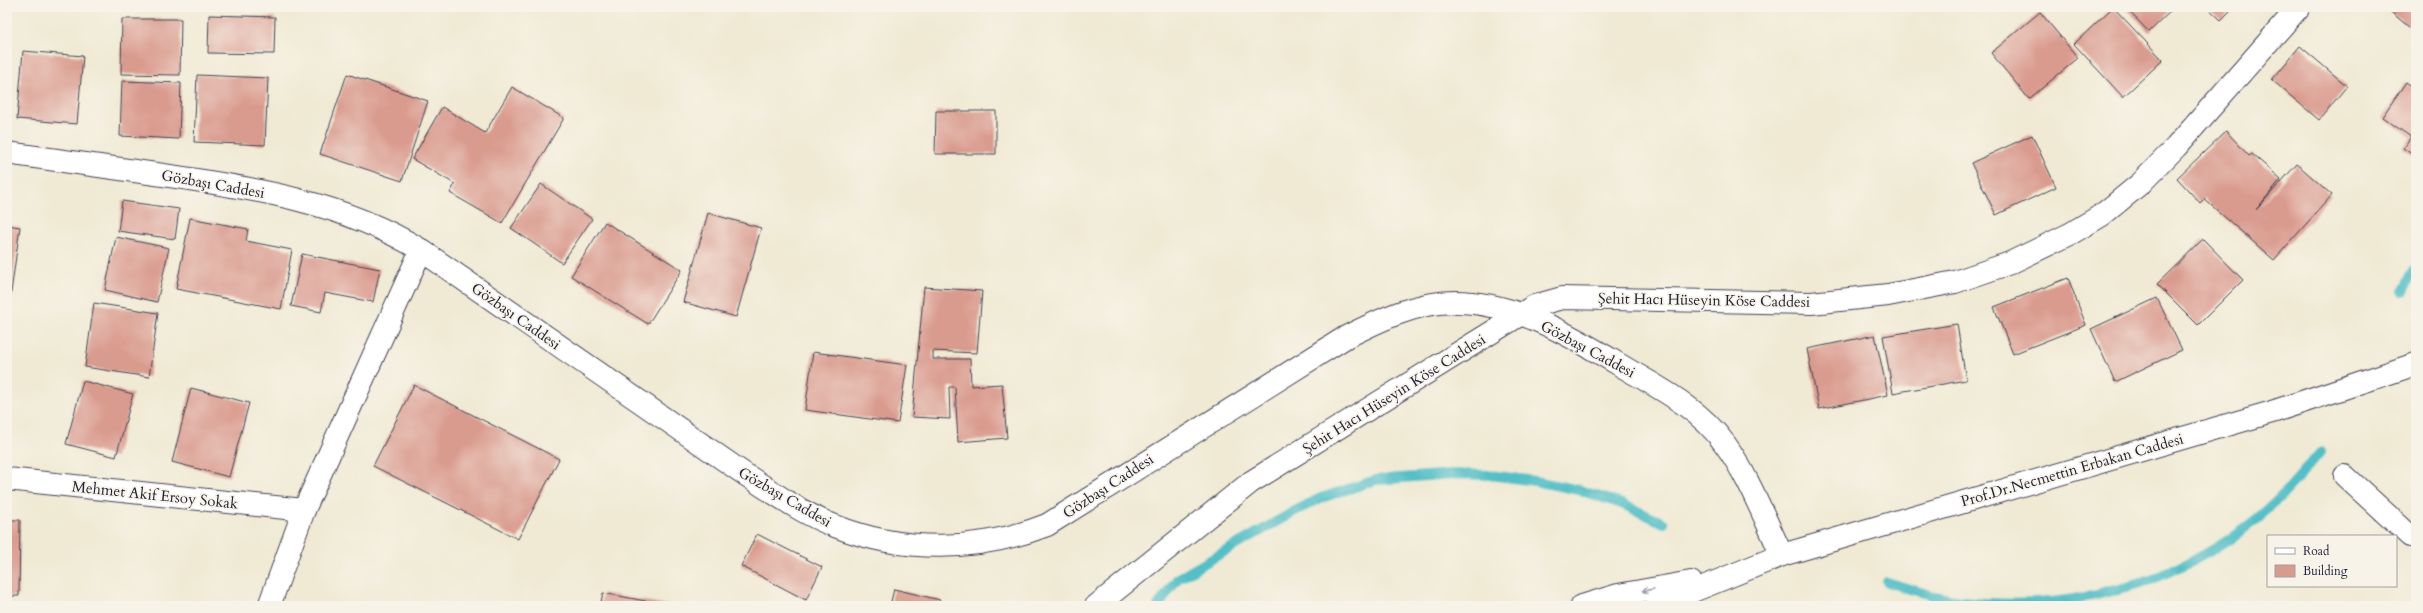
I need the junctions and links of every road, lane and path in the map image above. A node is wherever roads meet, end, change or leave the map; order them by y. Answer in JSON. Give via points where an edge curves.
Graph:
{"nodes":[{"id":1,"x":2299,"y":7,"type":"edge"},
{"id":2,"x":7,"y":153,"type":"edge"},
{"id":3,"x":421,"y":250,"type":"junction"},
{"id":4,"x":1520,"y":315,"type":"junction"},
{"id":5,"x":2416,"y":364,"type":"edge"},
{"id":6,"x":2345,"y":476,"type":"dead end"},
{"id":7,"x":7,"y":479,"type":"edge"},
{"id":8,"x":304,"y":510,"type":"junction"},
{"id":9,"x":2416,"y":536,"type":"edge"},
{"id":10,"x":1782,"y":555,"type":"junction"},
{"id":11,"x":1727,"y":576,"type":"junction"},
{"id":12,"x":269,"y":606,"type":"edge"},
{"id":13,"x":1096,"y":606,"type":"edge"},
{"id":14,"x":1582,"y":606,"type":"edge"},
{"id":15,"x":1656,"y":606,"type":"edge"}],
"edges":[{"from":1,"to":4,"type":"street","name":"Şehit Hacı Hüseyin Köse Caddesi","via":[[2141,183],[2102,215],[2070,234],[2010,263],[1955,282],[1888,295],[1811,302],[1562,298],[1534,306]]},
{"from":2,"to":3,"type":"street","name":"Gözbaşı Caddesi","via":[[244,187],[332,208],[370,222]]},
{"from":3,"to":4,"type":"street","name":"Gözbaşı Caddesi","via":[[746,475],[799,508],[833,526],[875,540],[909,546],[951,546],[989,542],[1021,535],[1047,525],[1259,390],[1380,319],[1416,308],[1453,302],[1483,303]]},
{"from":3,"to":8,"type":"street"},
{"from":4,"to":10,"type":"street","name":"Gözbaşı Caddesi","via":[[1569,335],[1674,396],[1705,422],[1725,444],[1741,471]]},
{"from":4,"to":13,"type":"street","name":"Şehit Hacı Hüseyin Köse Caddesi","via":[[1250,482]]},
{"from":5,"to":10,"type":"street","name":"Prof.Dr.Necmettin Erbakan Caddesi","via":[[2272,412]]},
{"from":6,"to":9,"type":"street","via":[[2410,536]]},
{"from":7,"to":8,"type":"street","name":"Mehmet Akif Ersoy Sokak"},
{"from":8,"to":12,"type":"street"},
{"from":10,"to":11,"type":"street","name":"Prof.Dr.Necmettin Erbakan Caddesi"},
{"from":11,"to":14,"type":"street","name":"Prof.Dr.Necmettin Erbakan Caddesi","one_way":true,"via":[[1618,595]]},
{"from":11,"to":15,"type":"street","name":"Prof.Dr.Necmettin Erbakan Caddesi"}]}
